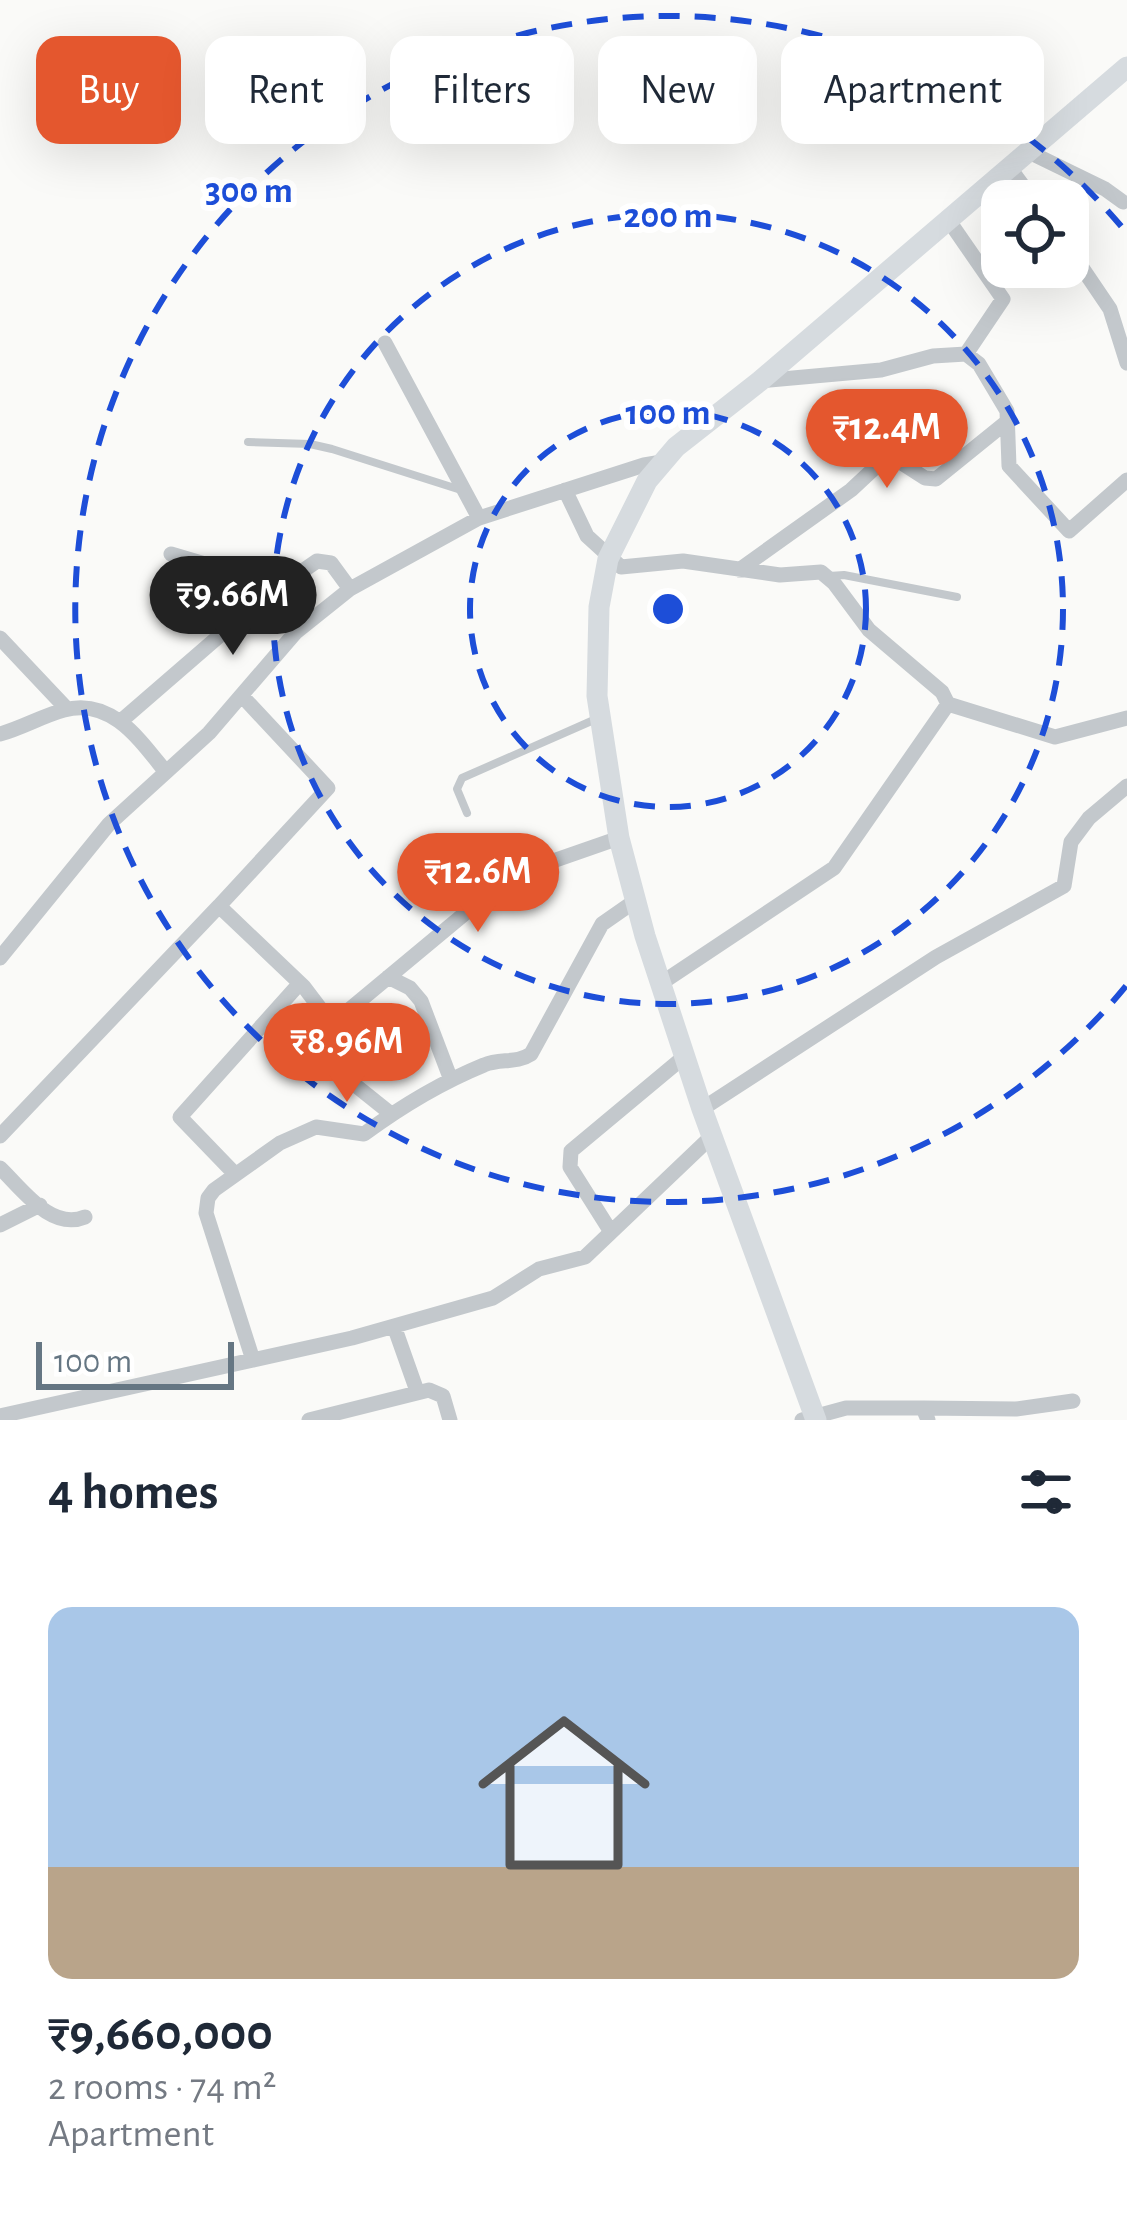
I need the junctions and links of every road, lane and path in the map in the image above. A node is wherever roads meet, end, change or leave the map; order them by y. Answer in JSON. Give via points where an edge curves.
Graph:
{"nodes":[{"id":1,"x":1127,"y":67,"type":"edge"},
{"id":2,"x":1027,"y":152,"type":"junction"},
{"id":3,"x":1009,"y":166,"type":"junction"},
{"id":4,"x":1019,"y":180,"type":"edge"},
{"id":5,"x":1123,"y":202,"type":"dead end"},
{"id":6,"x":947,"y":218,"type":"junction"},
{"id":7,"x":1089,"y":278,"type":"edge"},
{"id":8,"x":385,"y":343,"type":"dead end"},
{"id":9,"x":966,"y":354,"type":"junction"},
{"id":10,"x":1127,"y":363,"type":"edge"},
{"id":11,"x":760,"y":381,"type":"junction"},
{"id":12,"x":1009,"y":420,"type":"junction"},
{"id":13,"x":248,"y":442,"type":"dead end"},
{"id":14,"x":662,"y":462,"type":"junction"},
{"id":15,"x":1127,"y":480,"type":"edge"},
{"id":16,"x":565,"y":490,"type":"junction"},
{"id":17,"x":465,"y":492,"type":"junction"},
{"id":18,"x":479,"y":518,"type":"junction"},
{"id":19,"x":172,"y":554,"type":"dead end"},
{"id":20,"x":608,"y":559,"type":"junction"},
{"id":21,"x":740,"y":569,"type":"junction"},
{"id":22,"x":829,"y":577,"type":"junction"},
{"id":23,"x":350,"y":589,"type":"junction"},
{"id":24,"x":957,"y":597,"type":"dead end"},
{"id":25,"x":262,"y":599,"type":"junction"},
{"id":26,"x":295,"y":633,"type":"junction"},
{"id":27,"x":0,"y":638,"type":"edge"},
{"id":28,"x":244,"y":697,"type":"junction"},
{"id":29,"x":948,"y":704,"type":"junction"},
{"id":30,"x":67,"y":709,"type":"junction"},
{"id":31,"x":598,"y":718,"type":"junction"},
{"id":32,"x":1127,"y":718,"type":"edge"},
{"id":33,"x":121,"y":721,"type":"junction"},
{"id":34,"x":0,"y":734,"type":"edge"},
{"id":35,"x":165,"y":772,"type":"junction"},
{"id":36,"x":1127,"y":786,"type":"edge"},
{"id":37,"x":467,"y":812,"type":"dead end"},
{"id":38,"x":619,"y":838,"type":"junction"},
{"id":39,"x":635,"y":901,"type":"junction"},
{"id":40,"x":219,"y":906,"type":"junction"},
{"id":41,"x":0,"y":958,"type":"edge"},
{"id":42,"x":388,"y":977,"type":"junction"},
{"id":43,"x":300,"y":983,"type":"junction"},
{"id":44,"x":660,"y":984,"type":"junction"},
{"id":45,"x":332,"y":1024,"type":"junction"},
{"id":46,"x":685,"y":1056,"type":"junction"},
{"id":47,"x":451,"y":1080,"type":"junction"},
{"id":48,"x":702,"y":1109,"type":"junction"},
{"id":49,"x":390,"y":1113,"type":"junction"},
{"id":50,"x":0,"y":1136,"type":"edge"},
{"id":51,"x":712,"y":1136,"type":"junction"},
{"id":52,"x":0,"y":1168,"type":"edge"},
{"id":53,"x":234,"y":1173,"type":"junction"},
{"id":54,"x":40,"y":1205,"type":"junction"},
{"id":55,"x":85,"y":1217,"type":"dead end"},
{"id":56,"x":0,"y":1225,"type":"edge"},
{"id":57,"x":611,"y":1232,"type":"junction"},
{"id":58,"x":394,"y":1326,"type":"junction"},
{"id":59,"x":254,"y":1360,"type":"junction"},
{"id":60,"x":417,"y":1391,"type":"junction"},
{"id":61,"x":1073,"y":1401,"type":"dead end"},
{"id":62,"x":926,"y":1414,"type":"edge"},
{"id":63,"x":0,"y":1416,"type":"edge"},
{"id":64,"x":810,"y":1418,"type":"edge"},
{"id":65,"x":309,"y":1420,"type":"edge"},
{"id":66,"x":451,"y":1420,"type":"edge"}],
"edges":[{"from":1,"to":2,"type":"street"},
{"from":2,"to":3,"type":"street"},
{"from":2,"to":5,"type":"street"},
{"from":3,"to":4,"type":"street"},
{"from":3,"to":6,"type":"street"},
{"from":6,"to":9,"type":"street","via":[[1003,299]]},
{"from":6,"to":11,"type":"street"},
{"from":7,"to":10,"type":"street","via":[[1110,309]]},
{"from":8,"to":17,"type":"street"},
{"from":9,"to":11,"type":"street"},
{"from":9,"to":12,"type":"street","via":[[980,364]]},
{"from":11,"to":14,"type":"street"},
{"from":12,"to":15,"type":"street","via":[[1010,466],[1069,531]]},
{"from":12,"to":21,"type":"street","via":[[936,479],[897,460],[881,462]]},
{"from":13,"to":17,"type":"lane","via":[[332,449]]},
{"from":14,"to":16,"type":"street"},
{"from":14,"to":20,"type":"street"},
{"from":16,"to":18,"type":"street"},
{"from":16,"to":20,"type":"street"},
{"from":17,"to":18,"type":"street"},
{"from":18,"to":23,"type":"street"},
{"from":19,"to":25,"type":"street","via":[[226,568]]},
{"from":20,"to":21,"type":"street","via":[[634,569],[682,561]]},
{"from":20,"to":31,"type":"street"},
{"from":21,"to":22,"type":"street"},
{"from":22,"to":24,"type":"lane"},
{"from":22,"to":29,"type":"street","via":[[868,630]]},
{"from":23,"to":25,"type":"street","via":[[324,560]]},
{"from":23,"to":26,"type":"street"},
{"from":25,"to":26,"type":"street"},
{"from":25,"to":33,"type":"street"},
{"from":26,"to":28,"type":"street"},
{"from":27,"to":30,"type":"street"},
{"from":28,"to":35,"type":"street"},
{"from":28,"to":40,"type":"street","via":[[328,788]]},
{"from":29,"to":32,"type":"street","via":[[1055,737]]},
{"from":29,"to":44,"type":"street","via":[[834,868]]},
{"from":30,"to":33,"type":"street"},
{"from":30,"to":34,"type":"street"},
{"from":31,"to":37,"type":"lane","via":[[462,778],[457,789]]},
{"from":31,"to":38,"type":"street"},
{"from":33,"to":35,"type":"street"},
{"from":35,"to":41,"type":"street","via":[[86,850]]},
{"from":36,"to":48,"type":"street","via":[[1071,842],[1064,886],[936,957]]},
{"from":38,"to":39,"type":"street"},
{"from":38,"to":42,"type":"street","via":[[510,876]]},
{"from":39,"to":44,"type":"street"},
{"from":39,"to":47,"type":"street","via":[[602,923],[531,1054]]},
{"from":40,"to":43,"type":"street"},
{"from":40,"to":50,"type":"street"},
{"from":42,"to":45,"type":"street"},
{"from":42,"to":47,"type":"street","via":[[421,1001]]},
{"from":43,"to":45,"type":"street"},
{"from":43,"to":53,"type":"street","via":[[180,1117]]},
{"from":44,"to":46,"type":"street"},
{"from":45,"to":49,"type":"street","via":[[327,1046],[350,1081]]},
{"from":46,"to":48,"type":"street"},
{"from":46,"to":57,"type":"street","via":[[571,1151],[570,1167]]},
{"from":47,"to":49,"type":"street"},
{"from":48,"to":51,"type":"street"},
{"from":49,"to":53,"type":"street","via":[[358,1136],[316,1127]]},
{"from":51,"to":57,"type":"street"},
{"from":51,"to":64,"type":"street"},
{"from":52,"to":54,"type":"street"},
{"from":53,"to":59,"type":"street","via":[[208,1198],[206,1213]]},
{"from":54,"to":55,"type":"street","via":[[62,1222]]},
{"from":54,"to":56,"type":"street"},
{"from":57,"to":58,"type":"street","via":[[585,1257],[539,1269],[504,1294]]},
{"from":58,"to":59,"type":"street"},
{"from":58,"to":60,"type":"street"},
{"from":59,"to":63,"type":"street"},
{"from":60,"to":65,"type":"street"},
{"from":60,"to":66,"type":"street","via":[[442,1396]]},
{"from":61,"to":62,"type":"street"},
{"from":62,"to":64,"type":"street","via":[[846,1408]]}]}
